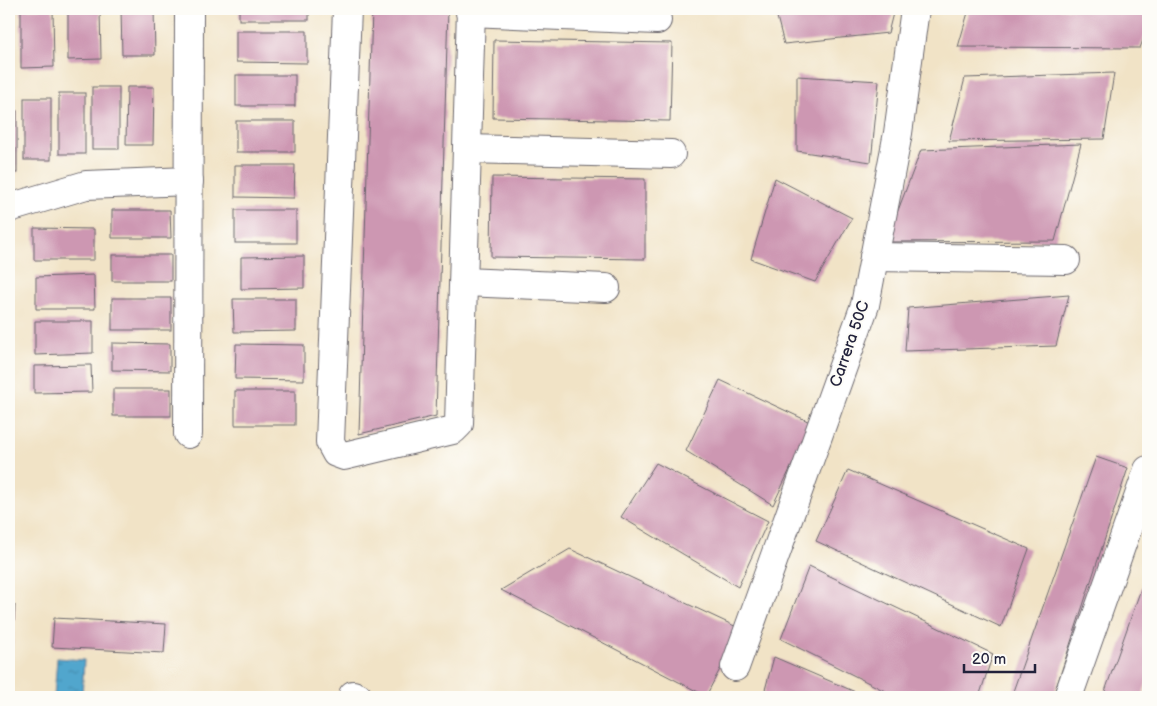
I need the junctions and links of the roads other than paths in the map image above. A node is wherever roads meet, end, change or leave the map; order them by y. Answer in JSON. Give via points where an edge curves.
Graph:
{"nodes":[{"id":1,"x":189,"y":9,"type":"edge"},
{"id":2,"x":347,"y":9,"type":"edge"},
{"id":3,"x":915,"y":9,"type":"edge"},
{"id":4,"x":470,"y":10,"type":"edge"},
{"id":5,"x":657,"y":20,"type":"dead end"},
{"id":6,"x":467,"y":149,"type":"junction"},
{"id":7,"x":671,"y":154,"type":"dead end"},
{"id":8,"x":189,"y":181,"type":"junction"},
{"id":9,"x":9,"y":208,"type":"edge"},
{"id":10,"x":874,"y":257,"type":"junction"},
{"id":11,"x":1066,"y":260,"type":"dead end"},
{"id":12,"x":464,"y":282,"type":"junction"},
{"id":13,"x":606,"y":288,"type":"dead end"},
{"id":14,"x":188,"y":434,"type":"dead end"},
{"id":15,"x":1148,"y":470,"type":"edge"},
{"id":16,"x":735,"y":667,"type":"dead end"},
{"id":17,"x":1068,"y":697,"type":"edge"}],
"edges":[{"from":1,"to":8,"type":"street"},
{"from":2,"to":12,"type":"street","via":[[330,442],[336,453],[344,456],[453,430],[459,424]]},
{"from":3,"to":10,"type":"street","name":"Carrera 50C","via":[[898,133]]},
{"from":4,"to":5,"type":"street"},
{"from":4,"to":6,"type":"street"},
{"from":6,"to":7,"type":"street"},
{"from":6,"to":12,"type":"street"},
{"from":8,"to":9,"type":"street","via":[[86,184]]},
{"from":8,"to":14,"type":"street"},
{"from":10,"to":11,"type":"street"},
{"from":10,"to":16,"type":"street","name":"Carrera 50C","via":[[865,305]]},
{"from":12,"to":13,"type":"street"},
{"from":15,"to":17,"type":"street"}]}
